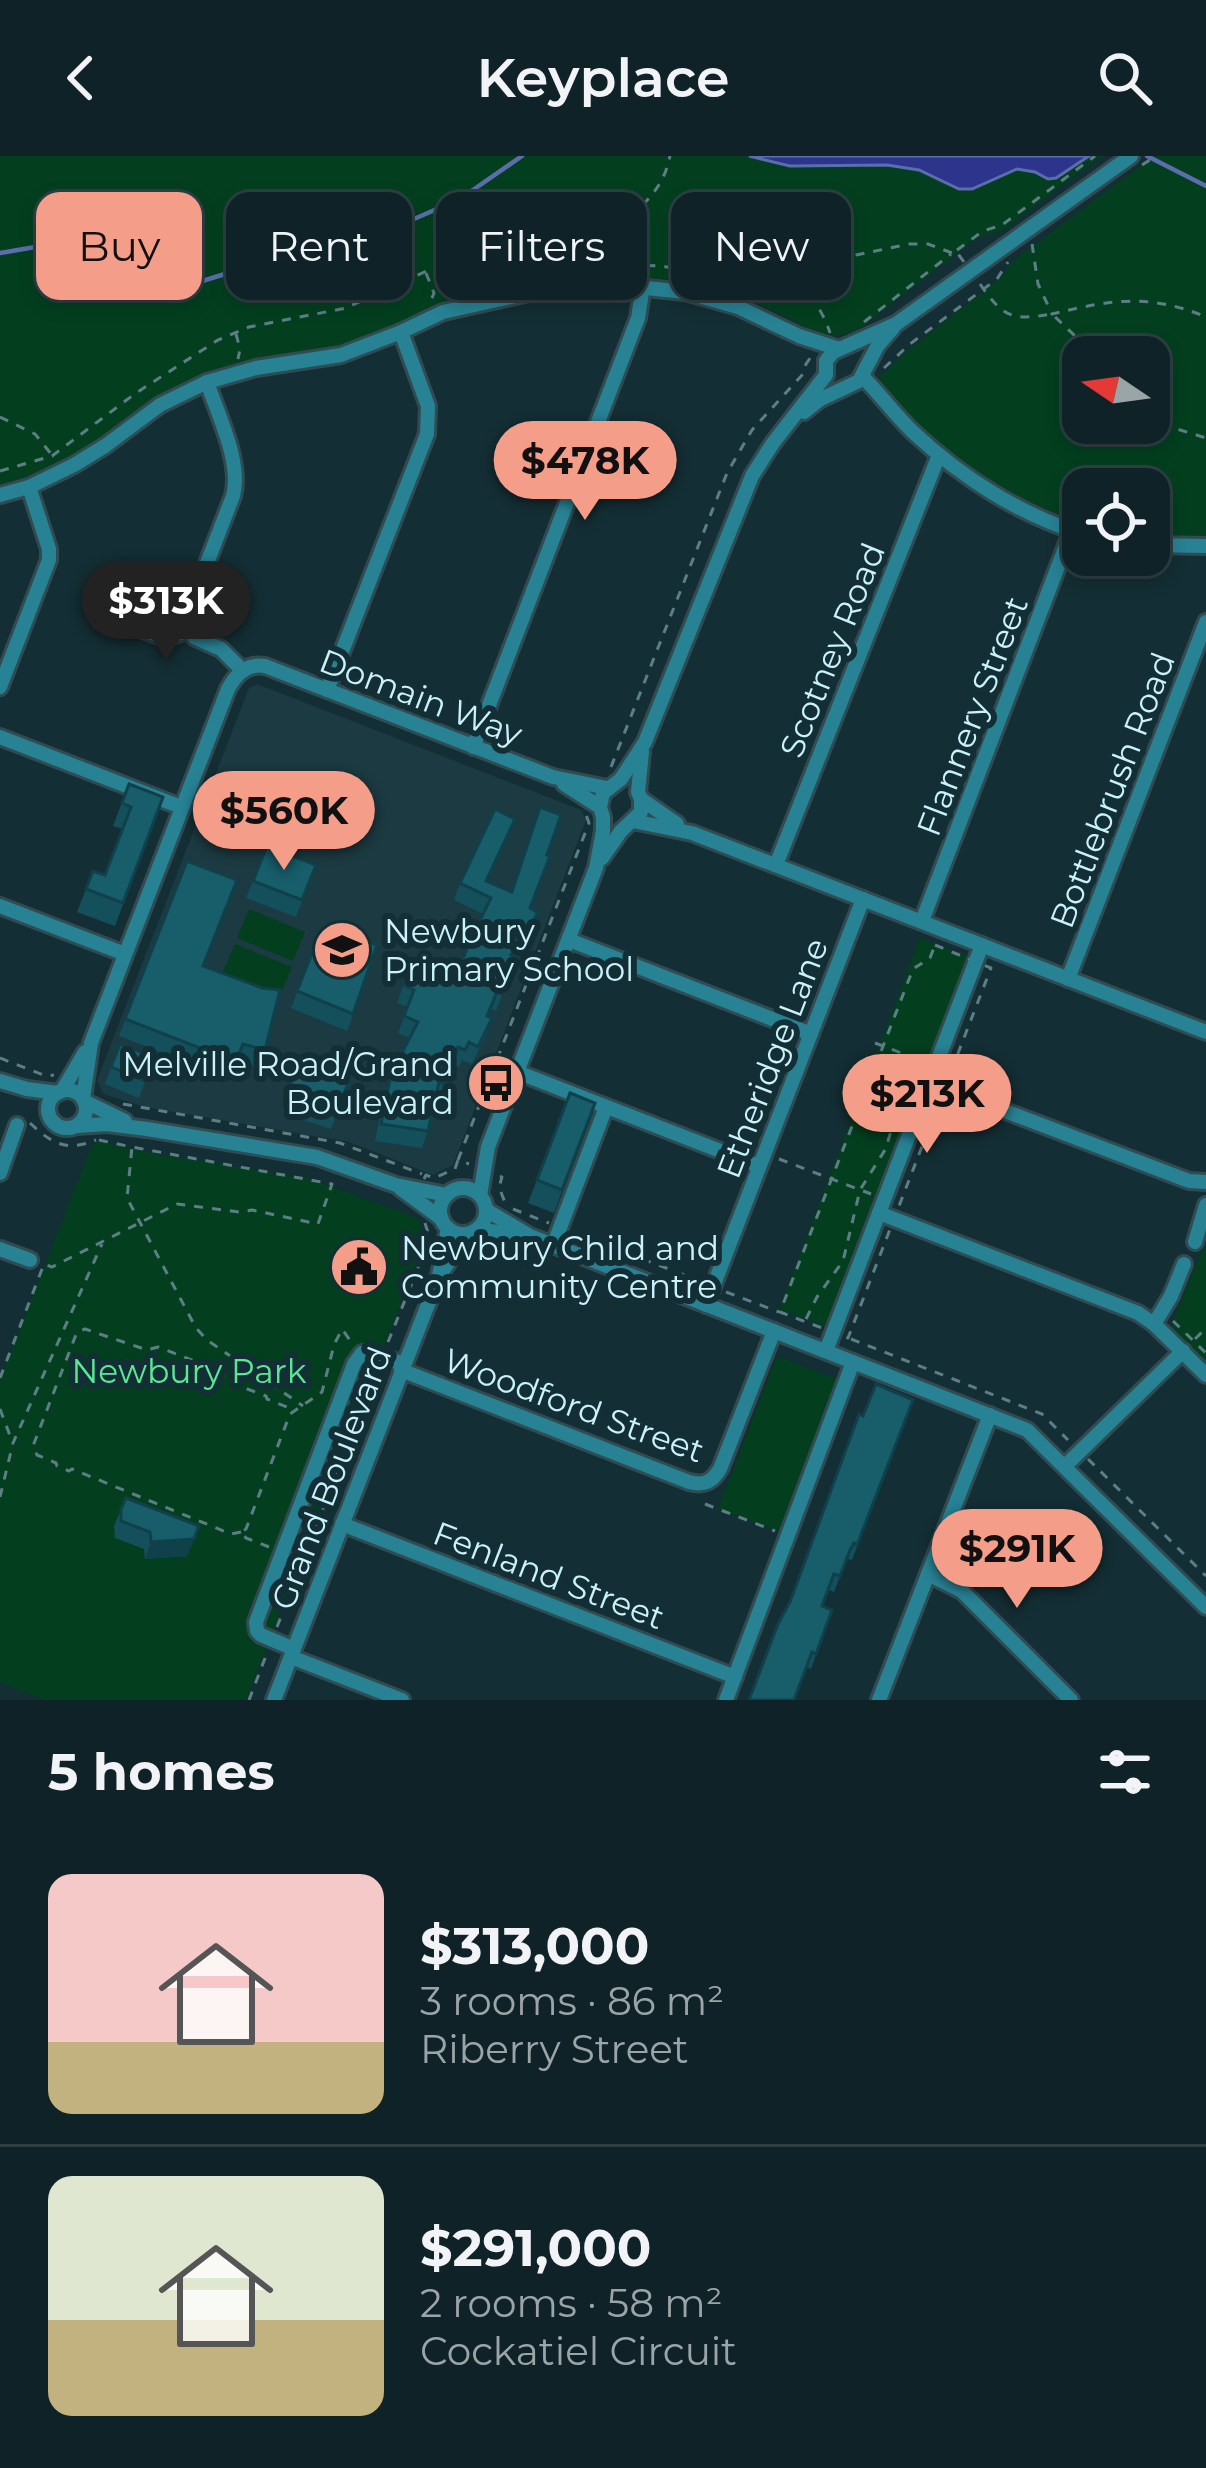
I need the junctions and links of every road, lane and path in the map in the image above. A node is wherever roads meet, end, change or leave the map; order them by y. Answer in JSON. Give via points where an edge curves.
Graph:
{"nodes":[{"id":1,"x":1095,"y":156,"type":"edge"},
{"id":2,"x":1156,"y":156,"type":"edge"},
{"id":3,"x":670,"y":157,"type":"edge"},
{"id":4,"x":1132,"y":161,"type":"edge"},
{"id":5,"x":647,"y":202,"type":"edge"},
{"id":6,"x":1032,"y":243,"type":"dead end"},
{"id":7,"x":425,"y":272,"type":"dead end"},
{"id":8,"x":647,"y":287,"type":"edge"},
{"id":9,"x":498,"y":300,"type":"edge"},
{"id":10,"x":641,"y":300,"type":"edge"},
{"id":11,"x":815,"y":300,"type":"edge"},
{"id":12,"x":1052,"y":314,"type":"junction"},
{"id":13,"x":432,"y":315,"type":"junction"},
{"id":14,"x":1206,"y":317,"type":"edge"},
{"id":15,"x":896,"y":324,"type":"junction"},
{"id":16,"x":859,"y":326,"type":"dead end"},
{"id":17,"x":236,"y":332,"type":"dead end"},
{"id":18,"x":401,"y":332,"type":"junction"},
{"id":19,"x":1075,"y":336,"type":"edge"},
{"id":20,"x":817,"y":349,"type":"junction"},
{"id":21,"x":842,"y":349,"type":"junction"},
{"id":22,"x":825,"y":371,"type":"junction"},
{"id":23,"x":237,"y":372,"type":"junction"},
{"id":24,"x":858,"y":381,"type":"junction"},
{"id":25,"x":207,"y":382,"type":"junction"},
{"id":26,"x":0,"y":417,"type":"edge"},
{"id":27,"x":788,"y":424,"type":"junction"},
{"id":28,"x":1170,"y":424,"type":"edge"},
{"id":29,"x":1206,"y":438,"type":"edge"},
{"id":30,"x":939,"y":455,"type":"junction"},
{"id":31,"x":52,"y":456,"type":"dead end"},
{"id":32,"x":29,"y":487,"type":"junction"},
{"id":33,"x":0,"y":495,"type":"edge"},
{"id":34,"x":1062,"y":525,"type":"edge"},
{"id":35,"x":1170,"y":545,"type":"edge"},
{"id":36,"x":1206,"y":546,"type":"edge"},
{"id":37,"x":1062,"y":570,"type":"edge"},
{"id":38,"x":1206,"y":622,"type":"edge"},
{"id":39,"x":143,"y":630,"type":"dead end"},
{"id":40,"x":188,"y":631,"type":"junction"},
{"id":41,"x":243,"y":670,"type":"junction"},
{"id":42,"x":0,"y":688,"type":"edge"},
{"id":43,"x":327,"y":690,"type":"junction"},
{"id":44,"x":0,"y":737,"type":"edge"},
{"id":45,"x":645,"y":742,"type":"junction"},
{"id":46,"x":473,"y":747,"type":"junction"},
{"id":47,"x":639,"y":795,"type":"junction"},
{"id":48,"x":601,"y":797,"type":"junction"},
{"id":49,"x":182,"y":807,"type":"junction"},
{"id":50,"x":630,"y":823,"type":"junction"},
{"id":51,"x":692,"y":832,"type":"junction"},
{"id":52,"x":776,"y":865,"type":"junction"},
{"id":53,"x":596,"y":868,"type":"junction"},
{"id":54,"x":863,"y":898,"type":"junction"},
{"id":55,"x":0,"y":906,"type":"edge"},
{"id":56,"x":922,"y":922,"type":"junction"},
{"id":57,"x":568,"y":940,"type":"junction"},
{"id":58,"x":982,"y":945,"type":"junction"},
{"id":59,"x":124,"y":954,"type":"junction"},
{"id":60,"x":976,"y":962,"type":"junction"},
{"id":61,"x":1068,"y":979,"type":"junction"},
{"id":62,"x":1206,"y":1032,"type":"edge"},
{"id":63,"x":811,"y":1034,"type":"junction"},
{"id":64,"x":91,"y":1042,"type":"junction"},
{"id":65,"x":875,"y":1043,"type":"dead end"},
{"id":66,"x":884,"y":1046,"type":"junction"},
{"id":67,"x":926,"y":1050,"type":"dead end"},
{"id":68,"x":0,"y":1058,"type":"edge"},
{"id":69,"x":929,"y":1063,"type":"junction"},
{"id":70,"x":518,"y":1072,"type":"junction"},
{"id":71,"x":3,"y":1082,"type":"edge"},
{"id":72,"x":929,"y":1082,"type":"junction"},
{"id":73,"x":912,"y":1088,"type":"dead end"},
{"id":74,"x":945,"y":1088,"type":"junction"},
{"id":75,"x":40,"y":1091,"type":"junction"},
{"id":76,"x":60,"y":1092,"type":"junction"},
{"id":77,"x":83,"y":1100,"type":"junction"},
{"id":78,"x":119,"y":1103,"type":"dead end"},
{"id":79,"x":606,"y":1107,"type":"junction"},
{"id":80,"x":50,"y":1117,"type":"junction"},
{"id":81,"x":17,"y":1125,"type":"dead end"},
{"id":82,"x":77,"y":1126,"type":"junction"},
{"id":83,"x":147,"y":1129,"type":"junction"},
{"id":84,"x":97,"y":1139,"type":"dead end"},
{"id":85,"x":81,"y":1146,"type":"dead end"},
{"id":86,"x":488,"y":1147,"type":"junction"},
{"id":87,"x":131,"y":1148,"type":"junction"},
{"id":88,"x":458,"y":1160,"type":"dead end"},
{"id":89,"x":765,"y":1161,"type":"junction"},
{"id":90,"x":0,"y":1172,"type":"edge"},
{"id":91,"x":426,"y":1175,"type":"dead end"},
{"id":92,"x":832,"y":1179,"type":"junction"},
{"id":93,"x":1206,"y":1182,"type":"edge"},
{"id":94,"x":396,"y":1185,"type":"junction"},
{"id":95,"x":462,"y":1188,"type":"junction"},
{"id":96,"x":860,"y":1190,"type":"junction"},
{"id":97,"x":1206,"y":1192,"type":"edge"},
{"id":98,"x":447,"y":1195,"type":"junction"},
{"id":99,"x":483,"y":1202,"type":"junction"},
{"id":100,"x":1206,"y":1204,"type":"edge"},
{"id":101,"x":514,"y":1209,"type":"dead end"},
{"id":102,"x":886,"y":1210,"type":"junction"},
{"id":103,"x":140,"y":1222,"type":"junction"},
{"id":104,"x":445,"y":1224,"type":"junction"},
{"id":105,"x":560,"y":1227,"type":"junction"},
{"id":106,"x":472,"y":1231,"type":"junction"},
{"id":107,"x":530,"y":1236,"type":"junction"},
{"id":108,"x":104,"y":1241,"type":"junction"},
{"id":109,"x":1195,"y":1241,"type":"dead end"},
{"id":110,"x":553,"y":1246,"type":"junction"},
{"id":111,"x":0,"y":1249,"type":"edge"},
{"id":112,"x":426,"y":1249,"type":"dead end"},
{"id":113,"x":30,"y":1260,"type":"dead end"},
{"id":114,"x":1184,"y":1264,"type":"dead end"},
{"id":115,"x":439,"y":1276,"type":"junction"},
{"id":116,"x":713,"y":1286,"type":"junction"},
{"id":117,"x":706,"y":1305,"type":"junction"},
{"id":118,"x":780,"y":1312,"type":"junction"},
{"id":119,"x":1158,"y":1317,"type":"junction"},
{"id":120,"x":805,"y":1321,"type":"junction"},
{"id":121,"x":1206,"y":1328,"type":"edge"},
{"id":122,"x":774,"y":1331,"type":"junction"},
{"id":123,"x":833,"y":1332,"type":"junction"},
{"id":124,"x":1188,"y":1346,"type":"junction"},
{"id":125,"x":826,"y":1351,"type":"junction"},
{"id":126,"x":362,"y":1353,"type":"junction"},
{"id":127,"x":1206,"y":1353,"type":"edge"},
{"id":128,"x":382,"y":1357,"type":"junction"},
{"id":129,"x":853,"y":1361,"type":"junction"},
{"id":130,"x":403,"y":1367,"type":"junction"},
{"id":131,"x":1206,"y":1375,"type":"edge"},
{"id":132,"x":0,"y":1378,"type":"edge"},
{"id":133,"x":303,"y":1406,"type":"junction"},
{"id":134,"x":0,"y":1409,"type":"edge"},
{"id":135,"x":290,"y":1414,"type":"junction"},
{"id":136,"x":990,"y":1415,"type":"junction"},
{"id":137,"x":13,"y":1443,"type":"junction"},
{"id":138,"x":1065,"y":1466,"type":"junction"},
{"id":139,"x":0,"y":1497,"type":"edge"},
{"id":140,"x":705,"y":1504,"type":"dead end"},
{"id":141,"x":342,"y":1524,"type":"junction"},
{"id":142,"x":776,"y":1531,"type":"dead end"},
{"id":143,"x":241,"y":1532,"type":"junction"},
{"id":144,"x":282,"y":1552,"type":"junction"},
{"id":145,"x":928,"y":1574,"type":"junction"},
{"id":146,"x":1206,"y":1607,"type":"edge"},
{"id":147,"x":272,"y":1640,"type":"junction"},
{"id":148,"x":292,"y":1653,"type":"junction"},
{"id":149,"x":736,"y":1676,"type":"junction"},
{"id":150,"x":249,"y":1700,"type":"edge"},
{"id":151,"x":274,"y":1700,"type":"edge"},
{"id":152,"x":402,"y":1700,"type":"edge"},
{"id":153,"x":726,"y":1700,"type":"edge"},
{"id":154,"x":879,"y":1700,"type":"edge"},
{"id":155,"x":1071,"y":1700,"type":"edge"}],
"edges":[{"from":1,"to":16,"type":"path"},
{"from":2,"to":4,"type":"path"},
{"from":3,"to":5,"type":"path"},
{"from":4,"to":15,"type":"street"},
{"from":6,"to":12,"type":"path"},
{"from":7,"to":13,"type":"path"},
{"from":8,"to":20,"type":"street","via":[[721,301]]},
{"from":9,"to":13,"type":"street"},
{"from":10,"to":46,"type":"street"},
{"from":11,"to":20,"type":"path","via":[[830,334]]},
{"from":12,"to":14,"type":"path","via":[[1140,299]]},
{"from":12,"to":19,"type":"path"},
{"from":12,"to":24,"type":"path","via":[[1012,316],[983,290]]},
{"from":13,"to":18,"type":"street"},
{"from":15,"to":21,"type":"street"},
{"from":15,"to":24,"type":"street"},
{"from":17,"to":23,"type":"path"},
{"from":18,"to":23,"type":"street","via":[[341,355]]},
{"from":18,"to":43,"type":"street","via":[[428,406],[427,434]]},
{"from":20,"to":21,"type":"street"},
{"from":20,"to":22,"type":"street"},
{"from":20,"to":48,"type":"path","via":[[727,473],[609,771],[595,777]]},
{"from":21,"to":22,"type":"street","via":[[829,356]]},
{"from":21,"to":24,"type":"street","via":[[856,353]]},
{"from":22,"to":24,"type":"street","via":[[832,384]]},
{"from":22,"to":27,"type":"street"},
{"from":23,"to":25,"type":"street"},
{"from":24,"to":27,"type":"street"},
{"from":24,"to":30,"type":"street"},
{"from":25,"to":32,"type":"street"},
{"from":25,"to":40,"type":"street","via":[[236,480]]},
{"from":26,"to":31,"type":"path","via":[[35,434]]},
{"from":27,"to":45,"type":"street","via":[[744,493]]},
{"from":28,"to":29,"type":"path"},
{"from":30,"to":34,"type":"street"},
{"from":30,"to":52,"type":"street","name":"Scotney Road"},
{"from":32,"to":33,"type":"street"},
{"from":32,"to":42,"type":"street","via":[[49,560]]},
{"from":35,"to":36,"type":"street"},
{"from":37,"to":56,"type":"street","name":"Flannery Street"},
{"from":38,"to":61,"type":"street","name":"Bottlebrush Road"},
{"from":39,"to":40,"type":"street","via":[[165,638]]},
{"from":40,"to":41,"type":"street"},
{"from":41,"to":43,"type":"street","name":"Domain Way","via":[[265,666]]},
{"from":41,"to":49,"type":"street","via":[[227,689]]},
{"from":43,"to":46,"type":"street","name":"Domain Way"},
{"from":44,"to":49,"type":"street"},
{"from":45,"to":47,"type":"street"},
{"from":45,"to":48,"type":"street"},
{"from":46,"to":48,"type":"street","name":"Domain Way"},
{"from":47,"to":48,"type":"street","via":[[628,784]]},
{"from":47,"to":50,"type":"street","via":[[640,812]]},
{"from":47,"to":51,"type":"street"},
{"from":48,"to":50,"type":"street","via":[[616,825]]},
{"from":48,"to":53,"type":"street"},
{"from":48,"to":88,"type":"path","via":[[584,809],[589,823]]},
{"from":49,"to":59,"type":"street"},
{"from":50,"to":51,"type":"street"},
{"from":50,"to":53,"type":"street"},
{"from":51,"to":52,"type":"street"},
{"from":52,"to":54,"type":"street"},
{"from":53,"to":57,"type":"street"},
{"from":54,"to":56,"type":"street"},
{"from":54,"to":63,"type":"street","name":"Etheridge Lane"},
{"from":55,"to":59,"type":"street"},
{"from":56,"to":58,"type":"street"},
{"from":57,"to":63,"type":"street"},
{"from":57,"to":70,"type":"street"},
{"from":58,"to":60,"type":"street"},
{"from":58,"to":61,"type":"street"},
{"from":59,"to":64,"type":"street"},
{"from":60,"to":66,"type":"path","via":[[935,945],[914,969]]},
{"from":60,"to":69,"type":"street"},
{"from":60,"to":74,"type":"path","via":[[992,968]]},
{"from":61,"to":62,"type":"street"},
{"from":63,"to":89,"type":"street","name":"Etheridge Lane"},
{"from":64,"to":76,"type":"street"},
{"from":64,"to":77,"type":"street"},
{"from":65,"to":66,"type":"path"},
{"from":66,"to":69,"type":"path"},
{"from":66,"to":92,"type":"path"},
{"from":67,"to":69,"type":"path"},
{"from":68,"to":75,"type":"path"},
{"from":69,"to":72,"type":"street"},
{"from":70,"to":79,"type":"street"},
{"from":70,"to":86,"type":"street"},
{"from":71,"to":75,"type":"street"},
{"from":72,"to":74,"type":"street"},
{"from":72,"to":102,"type":"street"},
{"from":73,"to":96,"type":"path"},
{"from":74,"to":93,"type":"street"},
{"from":74,"to":102,"type":"path"},
{"from":75,"to":76,"type":"street"},
{"from":75,"to":80,"type":"street"},
{"from":75,"to":85,"type":"path","via":[[25,1119],[53,1142]]},
{"from":76,"to":77,"type":"street"},
{"from":76,"to":80,"type":"street"},
{"from":77,"to":82,"type":"street"},
{"from":77,"to":83,"type":"street"},
{"from":78,"to":91,"type":"path","via":[[320,1138]]},
{"from":79,"to":89,"type":"street"},
{"from":79,"to":105,"type":"street"},
{"from":80,"to":82,"type":"street","via":[[61,1127]]},
{"from":81,"to":90,"type":"street"},
{"from":82,"to":83,"type":"street"},
{"from":83,"to":94,"type":"street","via":[[316,1157]]},
{"from":84,"to":87,"type":"path"},
{"from":86,"to":95,"type":"street"},
{"from":86,"to":99,"type":"street"},
{"from":87,"to":103,"type":"path","via":[[127,1191]]},
{"from":87,"to":103,"type":"path","via":[[332,1184],[318,1224],[184,1204]]},
{"from":89,"to":92,"type":"path"},
{"from":89,"to":116,"type":"street","name":"Etheridge Lane"},
{"from":92,"to":96,"type":"path"},
{"from":92,"to":118,"type":"path"},
{"from":93,"to":97,"type":"street"},
{"from":94,"to":98,"type":"street"},
{"from":94,"to":104,"type":"street"},
{"from":95,"to":98,"type":"street"},
{"from":95,"to":99,"type":"street"},
{"from":96,"to":102,"type":"path"},
{"from":96,"to":120,"type":"path","via":[[843,1261]]},
{"from":98,"to":104,"type":"street"},
{"from":99,"to":106,"type":"street","via":[[486,1217]]},
{"from":99,"to":107,"type":"street"},
{"from":100,"to":109,"type":"street"},
{"from":101,"to":105,"type":"path"},
{"from":102,"to":119,"type":"street"},
{"from":102,"to":123,"type":"street"},
{"from":102,"to":123,"type":"path","via":[[848,1339]]},
{"from":103,"to":108,"type":"path"},
{"from":103,"to":133,"type":"path","via":[[200,1334]]},
{"from":104,"to":106,"type":"street"},
{"from":104,"to":115,"type":"street","name":"Grand Boulevard"},
{"from":105,"to":110,"type":"street"},
{"from":105,"to":116,"type":"path"},
{"from":106,"to":107,"type":"street"},
{"from":106,"to":115,"type":"street","name":"Grand Boulevard"},
{"from":107,"to":110,"type":"street"},
{"from":108,"to":132,"type":"path","via":[[44,1264]]},
{"from":108,"to":137,"type":"path"},
{"from":110,"to":117,"type":"street"},
{"from":111,"to":113,"type":"street"},
{"from":112,"to":128,"type":"path"},
{"from":114,"to":119,"type":"street"},
{"from":115,"to":130,"type":"street","name":"Grand Boulevard"},
{"from":116,"to":117,"type":"street","name":"Etheridge Lane"},
{"from":116,"to":118,"type":"path"},
{"from":117,"to":122,"type":"street"},
{"from":118,"to":120,"type":"path"},
{"from":119,"to":124,"type":"street"},
{"from":119,"to":124,"type":"path"},
{"from":120,"to":123,"type":"path"},
{"from":121,"to":124,"type":"path"},
{"from":122,"to":125,"type":"street"},
{"from":122,"to":130,"type":"street","name":"Woodford Street","via":[[720,1469],[704,1484]]},
{"from":123,"to":125,"type":"street"},
{"from":124,"to":127,"type":"path"},
{"from":124,"to":131,"type":"street"},
{"from":124,"to":138,"type":"street"},
{"from":125,"to":129,"type":"street"},
{"from":126,"to":128,"type":"street"},
{"from":126,"to":133,"type":"path","via":[[342,1329],[322,1392]]},
{"from":126,"to":144,"type":"street"},
{"from":128,"to":130,"type":"street"},
{"from":128,"to":147,"type":"path"},
{"from":129,"to":136,"type":"street"},
{"from":129,"to":149,"type":"street"},
{"from":130,"to":141,"type":"street","name":"Grand Boulevard"},
{"from":133,"to":135,"type":"path"},
{"from":134,"to":137,"type":"path"},
{"from":135,"to":143,"type":"path"},
{"from":135,"to":143,"type":"path","via":[[220,1371],[158,1347],[77,1332],[33,1447],[37,1455]]},
{"from":136,"to":138,"type":"street","via":[[1027,1430]]},
{"from":136,"to":145,"type":"street"},
{"from":137,"to":139,"type":"path"},
{"from":138,"to":146,"type":"street"},
{"from":140,"to":142,"type":"path"},
{"from":141,"to":148,"type":"street","name":"Grand Boulevard"},
{"from":141,"to":149,"type":"street","name":"Fenland Street"},
{"from":143,"to":144,"type":"path"},
{"from":144,"to":147,"type":"street","via":[[256,1622]]},
{"from":145,"to":154,"type":"street"},
{"from":145,"to":155,"type":"street","via":[[962,1591]]},
{"from":147,"to":148,"type":"street"},
{"from":147,"to":150,"type":"path"},
{"from":148,"to":151,"type":"street","name":"Grand Boulevard"},
{"from":148,"to":152,"type":"street"},
{"from":149,"to":153,"type":"street"}]}
